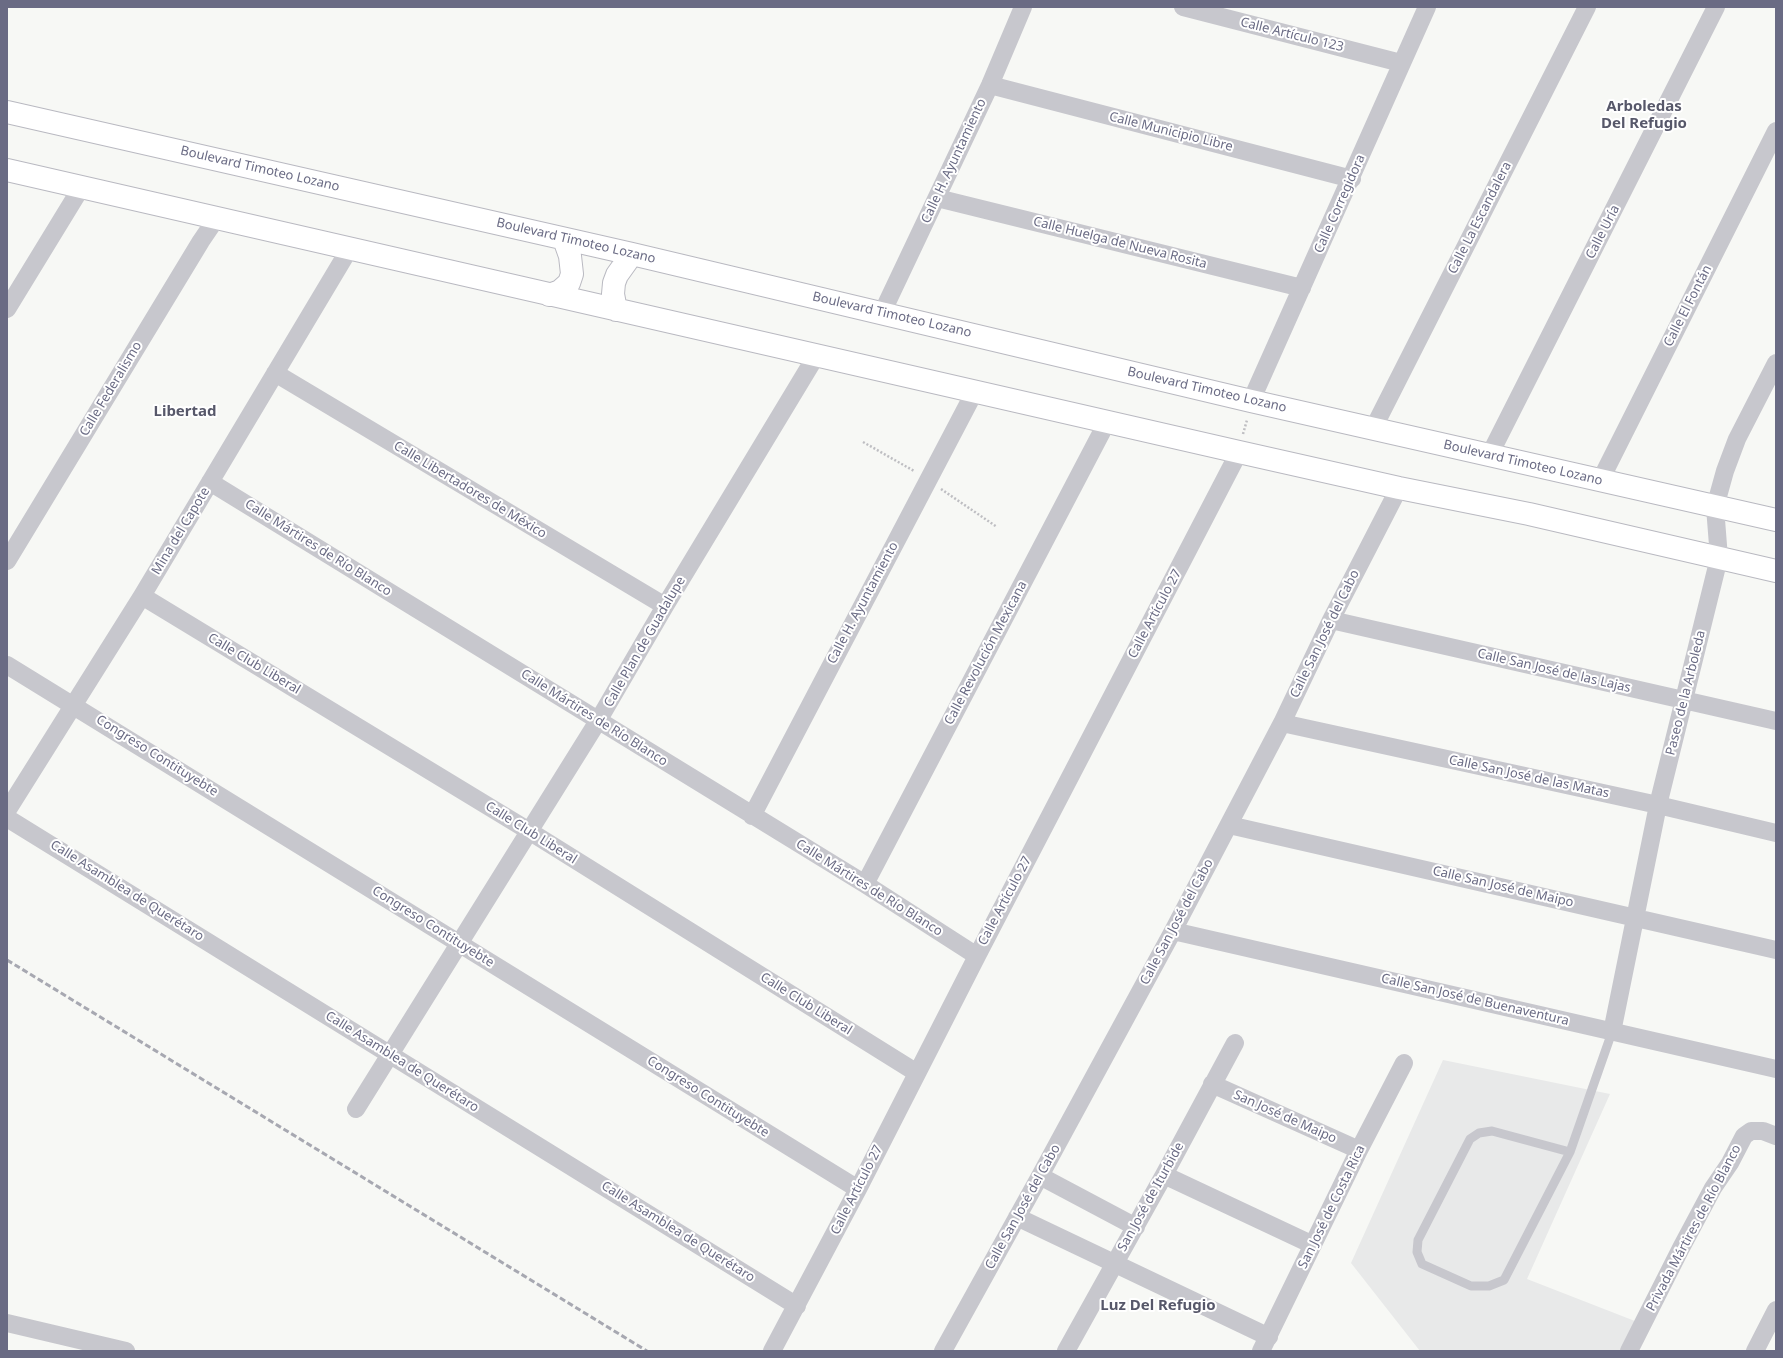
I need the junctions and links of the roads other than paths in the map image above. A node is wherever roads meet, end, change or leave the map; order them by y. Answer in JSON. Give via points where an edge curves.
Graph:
{"nodes":[{"id":1,"x":1023,"y":7,"type":"edge"},
{"id":2,"x":1183,"y":7,"type":"edge"},
{"id":3,"x":1427,"y":7,"type":"edge"},
{"id":4,"x":1587,"y":7,"type":"edge"},
{"id":5,"x":1716,"y":7,"type":"edge"},
{"id":6,"x":1401,"y":63,"type":"junction"},
{"id":7,"x":990,"y":85,"type":"junction"},
{"id":8,"x":7,"y":112,"type":"edge"},
{"id":9,"x":1776,"y":131,"type":"edge"},
{"id":10,"x":7,"y":170,"type":"edge"},
{"id":11,"x":1352,"y":179,"type":"junction"},
{"id":12,"x":81,"y":188,"type":"junction"},
{"id":13,"x":937,"y":198,"type":"junction"},
{"id":14,"x":216,"y":219,"type":"junction"},
{"id":15,"x":564,"y":238,"type":"junction"},
{"id":16,"x":350,"y":248,"type":"junction"},
{"id":17,"x":632,"y":254,"type":"junction"},
{"id":18,"x":1302,"y":288,"type":"junction"},
{"id":19,"x":549,"y":295,"type":"junction"},
{"id":20,"x":7,"y":309,"type":"edge"},
{"id":21,"x":616,"y":310,"type":"junction"},
{"id":22,"x":882,"y":313,"type":"junction"},
{"id":23,"x":816,"y":356,"type":"junction"},
{"id":24,"x":1776,"y":363,"type":"edge"},
{"id":25,"x":275,"y":373,"type":"junction"},
{"id":26,"x":975,"y":391,"type":"junction"},
{"id":27,"x":1252,"y":401,"type":"junction"},
{"id":28,"x":1107,"y":422,"type":"junction"},
{"id":29,"x":1373,"y":429,"type":"junction"},
{"id":30,"x":1239,"y":452,"type":"junction"},
{"id":31,"x":1490,"y":456,"type":"junction"},
{"id":32,"x":1600,"y":481,"type":"junction"},
{"id":33,"x":210,"y":482,"type":"junction"},
{"id":34,"x":1400,"y":488,"type":"junction"},
{"id":35,"x":1715,"y":507,"type":"junction"},
{"id":36,"x":1776,"y":520,"type":"edge"},
{"id":37,"x":1719,"y":558,"type":"junction"},
{"id":38,"x":7,"y":561,"type":"edge"},
{"id":39,"x":1776,"y":571,"type":"edge"},
{"id":40,"x":142,"y":596,"type":"junction"},
{"id":41,"x":665,"y":606,"type":"junction"},
{"id":42,"x":1331,"y":620,"type":"junction"},
{"id":43,"x":7,"y":665,"type":"edge"},
{"id":44,"x":1685,"y":701,"type":"junction"},
{"id":45,"x":74,"y":705,"type":"junction"},
{"id":46,"x":598,"y":721,"type":"junction"},
{"id":47,"x":1776,"y":721,"type":"edge"},
{"id":48,"x":1282,"y":723,"type":"junction"},
{"id":49,"x":1658,"y":805,"type":"junction"},
{"id":50,"x":7,"y":811,"type":"edge"},
{"id":51,"x":752,"y":816,"type":"junction"},
{"id":52,"x":7,"y":818,"type":"edge"},
{"id":53,"x":1229,"y":825,"type":"junction"},
{"id":54,"x":529,"y":831,"type":"junction"},
{"id":55,"x":1776,"y":833,"type":"edge"},
{"id":56,"x":865,"y":884,"type":"junction"},
{"id":57,"x":1634,"y":917,"type":"junction"},
{"id":58,"x":1173,"y":931,"type":"junction"},
{"id":59,"x":460,"y":944,"type":"junction"},
{"id":60,"x":1776,"y":950,"type":"edge"},
{"id":61,"x":976,"y":956,"type":"junction"},
{"id":62,"x":1612,"y":1032,"type":"junction"},
{"id":63,"x":1235,"y":1043,"type":"dead end"},
{"id":64,"x":391,"y":1055,"type":"junction"},
{"id":65,"x":1404,"y":1063,"type":"dead end"},
{"id":66,"x":1776,"y":1069,"type":"edge"},
{"id":67,"x":917,"y":1073,"type":"junction"},
{"id":68,"x":1212,"y":1084,"type":"junction"},
{"id":69,"x":356,"y":1109,"type":"dead end"},
{"id":70,"x":1776,"y":1136,"type":"edge"},
{"id":71,"x":1359,"y":1150,"type":"junction"},
{"id":72,"x":1570,"y":1152,"type":"junction"},
{"id":73,"x":1164,"y":1175,"type":"junction"},
{"id":74,"x":1040,"y":1176,"type":"junction"},
{"id":75,"x":858,"y":1189,"type":"junction"},
{"id":76,"x":1017,"y":1217,"type":"junction"},
{"id":77,"x":1136,"y":1227,"type":"junction"},
{"id":78,"x":1313,"y":1245,"type":"junction"},
{"id":79,"x":1116,"y":1263,"type":"junction"},
{"id":80,"x":797,"y":1306,"type":"junction"},
{"id":81,"x":1776,"y":1310,"type":"edge"},
{"id":82,"x":7,"y":1323,"type":"edge"},
{"id":83,"x":1265,"y":1344,"type":"edge"},
{"id":84,"x":126,"y":1351,"type":"edge"},
{"id":85,"x":772,"y":1351,"type":"edge"},
{"id":86,"x":943,"y":1351,"type":"edge"},
{"id":87,"x":1066,"y":1351,"type":"edge"},
{"id":88,"x":1629,"y":1351,"type":"edge"},
{"id":89,"x":1755,"y":1351,"type":"edge"}],
"edges":[{"from":1,"to":7,"type":"street","name":"Calle H. Ayuntamiento"},
{"from":2,"to":6,"type":"street","name":"Calle Artículo 123"},
{"from":3,"to":6,"type":"street","name":"Calle Corregidora"},
{"from":4,"to":29,"type":"street","name":"Calle La Escandalera"},
{"from":5,"to":31,"type":"street","name":"Calle Uría"},
{"from":6,"to":11,"type":"street","name":"Calle Corregidora"},
{"from":7,"to":11,"type":"street","name":"Calle Municipio Libre"},
{"from":7,"to":13,"type":"street","name":"Calle H. Ayuntamiento"},
{"from":8,"to":15,"type":"main road","name":"Boulevard Timoteo Lozano"},
{"from":9,"to":32,"type":"street","name":"Calle El Fontán"},
{"from":10,"to":12,"type":"main road"},
{"from":11,"to":18,"type":"street","name":"Calle Corregidora"},
{"from":12,"to":14,"type":"main road"},
{"from":12,"to":20,"type":"street"},
{"from":13,"to":18,"type":"street","name":"Calle Huelga de Nueva Rosita"},
{"from":13,"to":22,"type":"street","name":"Calle H. Ayuntamiento"},
{"from":14,"to":16,"type":"main road"},
{"from":14,"to":38,"type":"street","name":"Calle Federalismo"},
{"from":15,"to":17,"type":"main road","name":"Boulevard Timoteo Lozano"},
{"from":15,"to":19,"type":"main road","via":[[572,274],[569,283],[560,291]]},
{"from":16,"to":19,"type":"main road"},
{"from":16,"to":25,"type":"street","name":"Mina del Capote"},
{"from":17,"to":21,"type":"main road","via":[[614,283]]},
{"from":17,"to":22,"type":"main road","name":"Boulevard Timoteo Lozano"},
{"from":18,"to":27,"type":"street","name":"Calle Corregidora"},
{"from":19,"to":21,"type":"main road"},
{"from":21,"to":23,"type":"main road"},
{"from":22,"to":27,"type":"main road","name":"Boulevard Timoteo Lozano"},
{"from":23,"to":26,"type":"main road"},
{"from":23,"to":41,"type":"street","name":"Calle Plan de Guadalupe"},
{"from":24,"to":35,"type":"street","name":"Paseo de la Arboleda","via":[[1738,439],[1725,471]]},
{"from":25,"to":33,"type":"street","name":"Mina del Capote"},
{"from":25,"to":41,"type":"street","name":"Calle Libertadores de México"},
{"from":26,"to":28,"type":"main road"},
{"from":26,"to":51,"type":"street","name":"Calle H. Ayuntamiento"},
{"from":27,"to":29,"type":"main road","name":"Boulevard Timoteo Lozano"},
{"from":28,"to":30,"type":"main road"},
{"from":28,"to":56,"type":"street","name":"Calle Revolución Mexicana"},
{"from":29,"to":31,"type":"main road","name":"Boulevard Timoteo Lozano"},
{"from":30,"to":34,"type":"main road"},
{"from":30,"to":61,"type":"street","name":"Calle Artículo 27"},
{"from":31,"to":32,"type":"main road","name":"Boulevard Timoteo Lozano"},
{"from":32,"to":35,"type":"main road","name":"Boulevard Timoteo Lozano"},
{"from":33,"to":40,"type":"street","name":"Mina del Capote"},
{"from":33,"to":46,"type":"street","name":"Calle Mártires de Río Blanco"},
{"from":34,"to":37,"type":"main road","via":[[1529,514]]},
{"from":34,"to":42,"type":"street","name":"Calle San José del Cabo"},
{"from":35,"to":36,"type":"main road","name":"Boulevard Timoteo Lozano"},
{"from":35,"to":37,"type":"street","name":"Paseo de la Arboleda"},
{"from":37,"to":39,"type":"main road"},
{"from":37,"to":44,"type":"street","name":"Paseo de la Arboleda"},
{"from":40,"to":45,"type":"street","name":"Mina del Capote"},
{"from":40,"to":54,"type":"street","name":"Calle Club Liberal"},
{"from":41,"to":46,"type":"street","name":"Calle Plan de Guadalupe"},
{"from":42,"to":44,"type":"street","name":"Calle San José de las Lajas"},
{"from":42,"to":48,"type":"street","name":"Calle San José del Cabo"},
{"from":43,"to":45,"type":"street","name":"Congreso Contituyebte"},
{"from":44,"to":47,"type":"street","name":"Calle San José de las Lajas"},
{"from":44,"to":49,"type":"street","name":"Paseo de la Arboleda"},
{"from":45,"to":50,"type":"street","name":"Mina del Capote"},
{"from":45,"to":59,"type":"street","name":"Congreso Contituyebte"},
{"from":46,"to":51,"type":"street","name":"Calle Mártires de Río Blanco"},
{"from":46,"to":54,"type":"street","name":"Calle Plan de Guadalupe"},
{"from":48,"to":49,"type":"street","name":"Calle San José de las Matas"},
{"from":48,"to":53,"type":"street","name":"Calle San José del Cabo"},
{"from":49,"to":55,"type":"street","name":"Calle San José de las Matas"},
{"from":49,"to":57,"type":"street","name":"Paseo de la Arboleda"},
{"from":51,"to":56,"type":"street","name":"Calle Mártires de Río Blanco"},
{"from":52,"to":64,"type":"street","name":"Calle Asamblea de Querétaro"},
{"from":53,"to":57,"type":"street","name":"Calle San José de Maipo"},
{"from":53,"to":58,"type":"street","name":"Calle San José del Cabo"},
{"from":54,"to":59,"type":"street","name":"Calle Plan de Guadalupe"},
{"from":54,"to":67,"type":"street","name":"Calle Club Liberal"},
{"from":56,"to":61,"type":"street","name":"Calle Mártires de Río Blanco"},
{"from":57,"to":60,"type":"street","name":"Calle San José de Maipo"},
{"from":57,"to":62,"type":"street","name":"Paseo de la Arboleda"},
{"from":58,"to":62,"type":"street","name":"Calle San José de Buenaventura"},
{"from":58,"to":74,"type":"street","name":"Calle San José del Cabo"},
{"from":59,"to":64,"type":"street","name":"Calle Plan de Guadalupe"},
{"from":59,"to":75,"type":"street","name":"Congreso Contituyebte"},
{"from":61,"to":67,"type":"street","name":"Calle Artículo 27"},
{"from":62,"to":66,"type":"street","name":"Calle San José de Buenaventura"},
{"from":62,"to":72,"type":"lane"},
{"from":63,"to":68,"type":"street","name":"San José de Iturbide"},
{"from":64,"to":69,"type":"street","name":"Calle Plan de Guadalupe"},
{"from":64,"to":80,"type":"street","name":"Calle Asamblea de Querétaro"},
{"from":65,"to":71,"type":"street","name":"San José de Costa Rica"},
{"from":67,"to":75,"type":"street","name":"Calle Artículo 27"},
{"from":68,"to":71,"type":"street","name":"San José de Maipo"},
{"from":68,"to":73,"type":"street","name":"San José de Iturbide"},
{"from":70,"to":88,"type":"street","name":"Privada Mártires de Río Blanco","via":[[1763,1131],[1751,1131],[1744,1136],[1681,1248]]},
{"from":71,"to":78,"type":"street","name":"San José de Costa Rica"},
{"from":72,"to":72,"type":"lane","via":[[1492,1131],[1479,1133],[1470,1139],[1418,1240],[1417,1252],[1422,1264],[1471,1286],[1489,1286],[1504,1280]]},
{"from":73,"to":77,"type":"street","name":"San José de Iturbide"},
{"from":73,"to":78,"type":"street"},
{"from":74,"to":76,"type":"street","name":"Calle San José del Cabo"},
{"from":74,"to":77,"type":"street"},
{"from":75,"to":80,"type":"street","name":"Calle Artículo 27"},
{"from":76,"to":79,"type":"street"},
{"from":76,"to":86,"type":"street","name":"Calle San José del Cabo"},
{"from":77,"to":79,"type":"street","name":"San José de Iturbide"},
{"from":78,"to":83,"type":"street","name":"San José de Costa Rica"},
{"from":79,"to":83,"type":"street"},
{"from":79,"to":87,"type":"street","name":"San José de Iturbide"},
{"from":80,"to":85,"type":"street","name":"Calle Artículo 27"},
{"from":81,"to":89,"type":"street"},
{"from":82,"to":84,"type":"street"}]}
